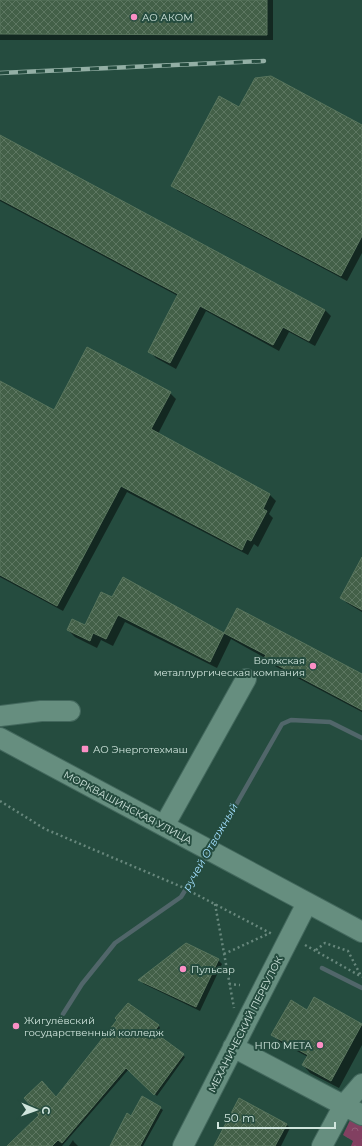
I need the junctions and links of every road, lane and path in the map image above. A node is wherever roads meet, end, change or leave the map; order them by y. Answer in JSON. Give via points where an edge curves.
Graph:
{"nodes":[{"id":1,"x":246,"y":679,"type":"dead end"},
{"id":2,"x":70,"y":711,"type":"dead end"},
{"id":3,"x":0,"y":716,"type":"edge"},
{"id":4,"x":0,"y":738,"type":"edge"},
{"id":5,"x":0,"y":801,"type":"edge"},
{"id":6,"x":164,"y":826,"type":"junction"},
{"id":7,"x":307,"y":903,"type":"junction"},
{"id":8,"x":215,"y":904,"type":"junction"},
{"id":9,"x":362,"y":932,"type":"edge"},
{"id":10,"x":279,"y":937,"type":"junction"},
{"id":11,"x":316,"y":950,"type":"junction"},
{"id":12,"x":224,"y":954,"type":"junction"},
{"id":13,"x":362,"y":977,"type":"edge"},
{"id":14,"x":229,"y":984,"type":"junction"},
{"id":15,"x":240,"y":985,"type":"dead end"},
{"id":16,"x":236,"y":1041,"type":"junction"},
{"id":17,"x":362,"y":1084,"type":"edge"},
{"id":18,"x":344,"y":1105,"type":"junction"},
{"id":19,"x":362,"y":1114,"type":"edge"},
{"id":20,"x":183,"y":1146,"type":"edge"},
{"id":21,"x":322,"y":1146,"type":"edge"}],
"edges":[{"from":1,"to":6,"type":"street"},
{"from":2,"to":3,"type":"street","via":[[41,711]]},
{"from":4,"to":6,"type":"street","name":"МОРКВАШИНСКАЯ УЛИЦА"},
{"from":5,"to":8,"type":"path","via":[[45,829],[182,887]]},
{"from":6,"to":7,"type":"street","name":"МОРКВАШИНСКАЯ УЛИЦА"},
{"from":7,"to":9,"type":"street","name":"МОРКВАШИНСКАЯ УЛИЦА"},
{"from":7,"to":10,"type":"street","name":"МЕХАНИЧЕСКИЙ ПЕРЕУЛОК"},
{"from":8,"to":10,"type":"path"},
{"from":8,"to":12,"type":"path"},
{"from":10,"to":11,"type":"path"},
{"from":10,"to":12,"type":"path"},
{"from":10,"to":16,"type":"street","name":"МЕХАНИЧЕСКИЙ ПЕРЕУЛОК"},
{"from":11,"to":13,"type":"path"},
{"from":11,"to":13,"type":"path","via":[[325,943],[348,951]]},
{"from":12,"to":14,"type":"path"},
{"from":14,"to":15,"type":"path"},
{"from":14,"to":16,"type":"path"},
{"from":16,"to":18,"type":"street"},
{"from":16,"to":20,"type":"street","name":"МЕХАНИЧЕСКИЙ ПЕРЕУЛОК"},
{"from":17,"to":18,"type":"street"},
{"from":18,"to":19,"type":"street"},
{"from":18,"to":21,"type":"street"}]}
